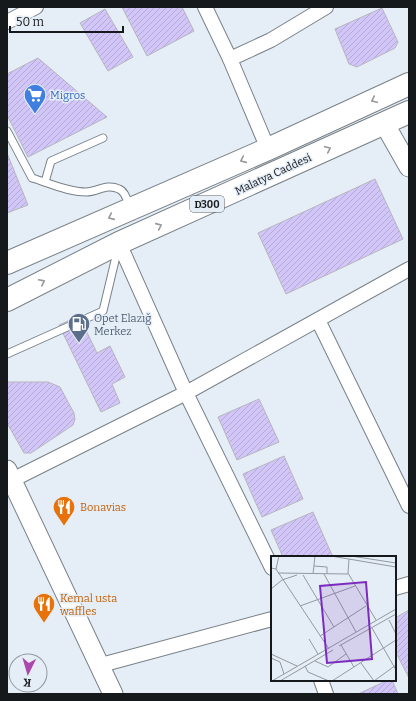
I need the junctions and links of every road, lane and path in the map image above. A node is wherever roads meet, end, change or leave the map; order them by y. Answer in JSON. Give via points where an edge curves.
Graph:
{"nodes":[{"id":1,"x":36,"y":7,"type":"edge"},
{"id":2,"x":205,"y":7,"type":"edge"},
{"id":3,"x":326,"y":7,"type":"edge"},
{"id":4,"x":7,"y":22,"type":"edge"},
{"id":5,"x":230,"y":59,"type":"junction"},
{"id":6,"x":409,"y":84,"type":"edge"},
{"id":7,"x":409,"y":112,"type":"edge"},
{"id":8,"x":384,"y":123,"type":"junction"},
{"id":9,"x":7,"y":131,"type":"edge"},
{"id":10,"x":103,"y":138,"type":"dead end"},
{"id":11,"x":268,"y":149,"type":"junction"},
{"id":12,"x":409,"y":167,"type":"edge"},
{"id":13,"x":45,"y":182,"type":"junction"},
{"id":14,"x":130,"y":209,"type":"junction"},
{"id":15,"x":119,"y":243,"type":"junction"},
{"id":16,"x":7,"y":263,"type":"edge"},
{"id":17,"x":409,"y":269,"type":"edge"},
{"id":18,"x":7,"y":300,"type":"edge"},
{"id":19,"x":318,"y":320,"type":"junction"},
{"id":20,"x":7,"y":354,"type":"edge"},
{"id":21,"x":186,"y":393,"type":"junction"},
{"id":22,"x":10,"y":475,"type":"edge"},
{"id":23,"x":409,"y":506,"type":"edge"},
{"id":24,"x":271,"y":566,"type":"edge"},
{"id":25,"x":409,"y":584,"type":"edge"},
{"id":26,"x":396,"y":588,"type":"edge"},
{"id":27,"x":271,"y":618,"type":"edge"},
{"id":28,"x":101,"y":666,"type":"junction"},
{"id":29,"x":321,"y":681,"type":"edge"},
{"id":30,"x":113,"y":694,"type":"edge"},
{"id":31,"x":326,"y":694,"type":"edge"}],
"edges":[{"from":1,"to":4,"type":"street"},
{"from":2,"to":5,"type":"street"},
{"from":3,"to":5,"type":"street","via":[[271,40]]},
{"from":5,"to":11,"type":"street"},
{"from":6,"to":11,"type":"highway","number":"D300","one_way":true},
{"from":7,"to":8,"type":"highway","name":"Malatya Caddesi","number":"D300"},
{"from":8,"to":12,"type":"street"},
{"from":15,"to":8,"type":"highway","name":"Malatya Caddesi","number":"D300","one_way":true},
{"from":9,"to":13,"type":"lane","via":[[32,178]]},
{"from":10,"to":13,"type":"lane","via":[[50,161]]},
{"from":11,"to":14,"type":"highway","number":"D300","one_way":true},
{"from":13,"to":14,"type":"lane","via":[[87,192],[105,187],[119,189],[124,191]]},
{"from":14,"to":16,"type":"highway","number":"D300","one_way":true},
{"from":18,"to":15,"type":"highway","name":"Malatya Caddesi","number":"D300","one_way":true},
{"from":15,"to":20,"type":"lane","via":[[103,311]]},
{"from":15,"to":21,"type":"street"},
{"from":17,"to":19,"type":"street"},
{"from":19,"to":21,"type":"street"},
{"from":19,"to":23,"type":"street"},
{"from":21,"to":22,"type":"street"},
{"from":21,"to":24,"type":"street"},
{"from":22,"to":28,"type":"street"},
{"from":25,"to":26,"type":"street"},
{"from":27,"to":28,"type":"street"},
{"from":28,"to":30,"type":"street"},
{"from":29,"to":31,"type":"street"}]}
